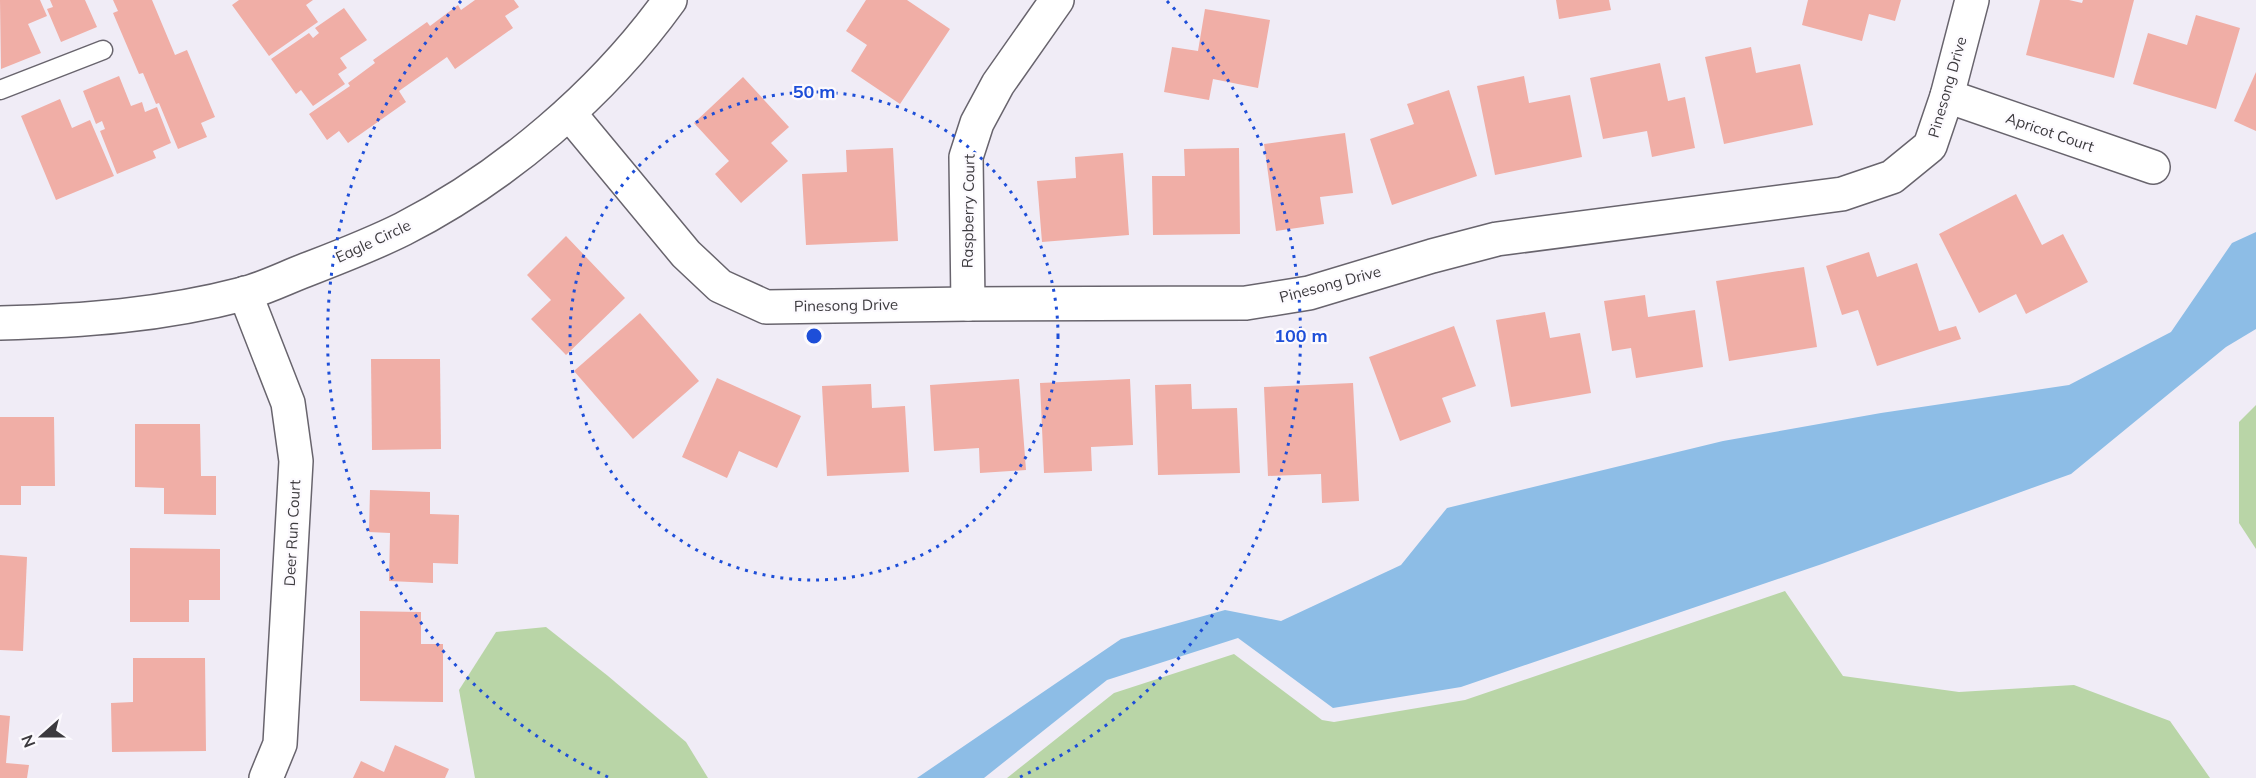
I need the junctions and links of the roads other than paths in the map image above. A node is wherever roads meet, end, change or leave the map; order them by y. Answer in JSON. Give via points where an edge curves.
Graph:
{"nodes":[{"id":1,"x":670,"y":0,"type":"edge"},
{"id":2,"x":1057,"y":0,"type":"edge"},
{"id":3,"x":1972,"y":0,"type":"edge"},
{"id":4,"x":103,"y":50,"type":"dead end"},
{"id":5,"x":0,"y":90,"type":"edge"},
{"id":6,"x":1947,"y":96,"type":"junction"},
{"id":7,"x":569,"y":113,"type":"junction"},
{"id":8,"x":2153,"y":167,"type":"dead end"},
{"id":9,"x":245,"y":293,"type":"junction"},
{"id":10,"x":968,"y":304,"type":"junction"},
{"id":11,"x":0,"y":323,"type":"edge"},
{"id":12,"x":266,"y":778,"type":"edge"}],
"edges":[{"from":1,"to":7,"type":"street","name":"Eagle Circle","via":[[615,67]]},
{"from":2,"to":10,"type":"street","name":"Raspberry Court","via":[[999,84],[977,123],[966,157]]},
{"from":3,"to":6,"type":"street","name":"Pinesong Drive"},
{"from":4,"to":5,"type":"lane"},
{"from":6,"to":8,"type":"street","name":"Apricot Court"},
{"from":6,"to":10,"type":"street","name":"Pinesong Drive","via":[[1930,146],[1892,177],[1842,194],[1497,239],[1309,292],[1246,303]]},
{"from":7,"to":9,"type":"street","name":"Eagle Circle","via":[[464,193],[403,229]]},
{"from":7,"to":10,"type":"street","name":"Pinesong Drive","via":[[686,254],[720,286],[766,307]]},
{"from":9,"to":11,"type":"street","name":"Eagle Circle","via":[[115,318]]},
{"from":9,"to":12,"type":"street","name":"Deer Run Court","via":[[288,403],[296,461],[280,744]]}]}
